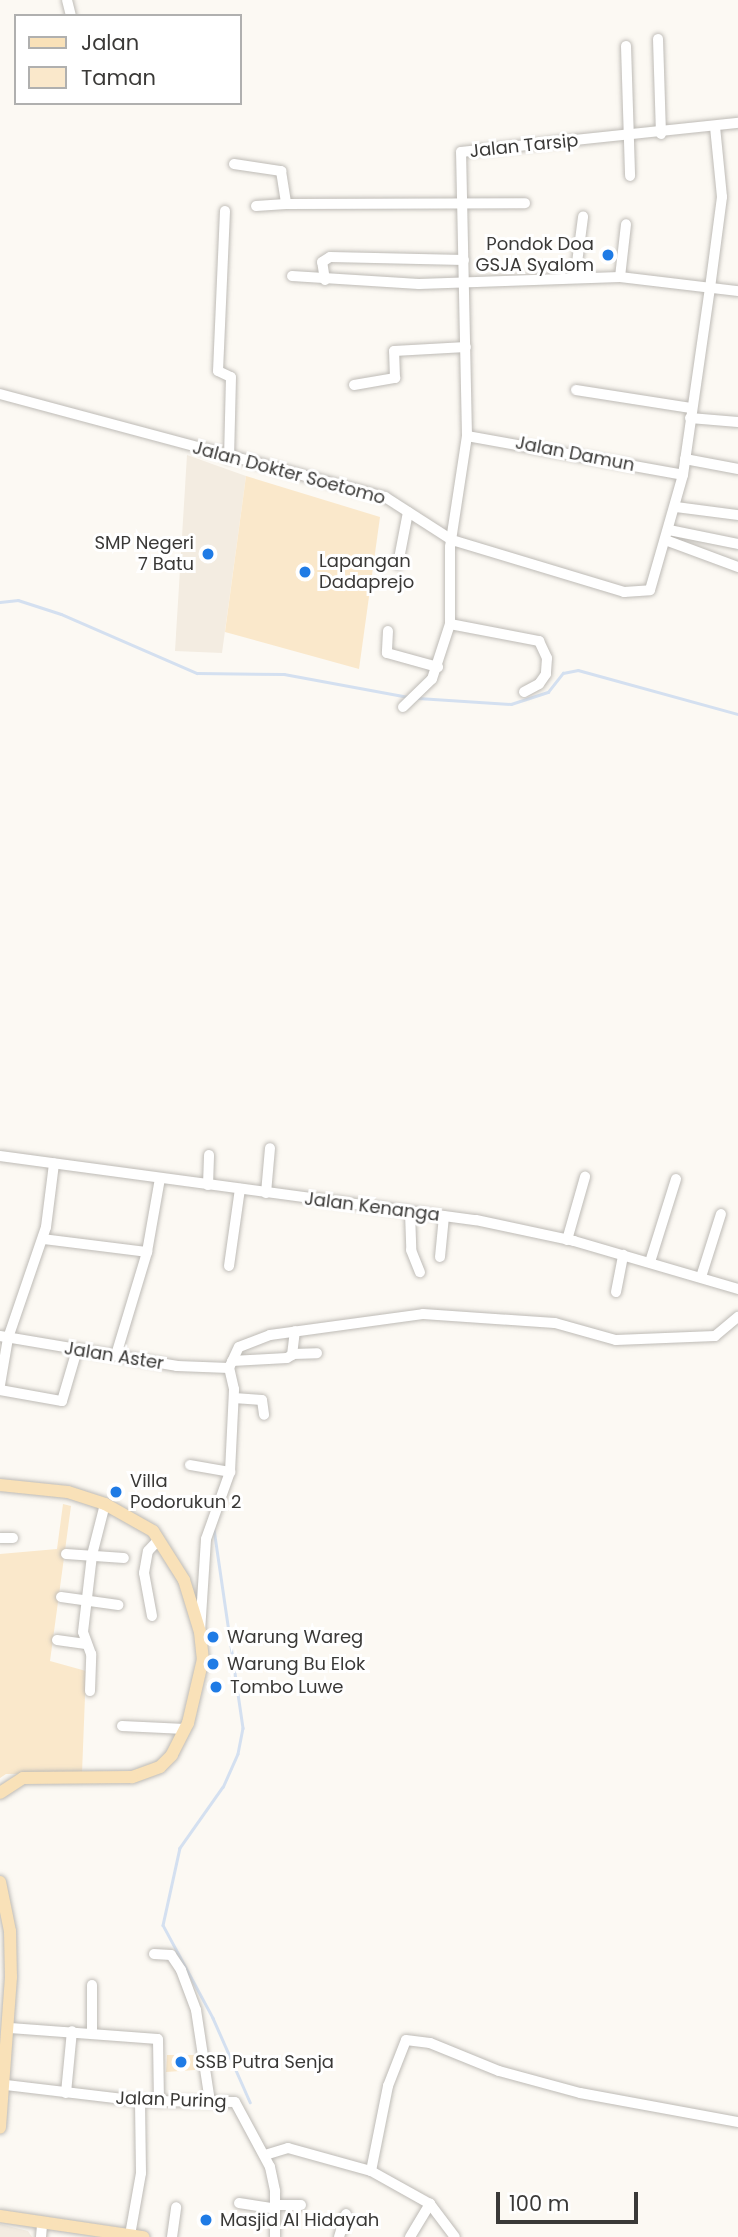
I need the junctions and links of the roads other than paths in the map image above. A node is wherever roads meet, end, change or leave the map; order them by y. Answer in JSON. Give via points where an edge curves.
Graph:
{"nodes":[{"id":1,"x":658,"y":38,"type":"dead end"},
{"id":2,"x":626,"y":46,"type":"dead end"},
{"id":3,"x":738,"y":123,"type":"edge"},
{"id":4,"x":715,"y":127,"type":"junction"},
{"id":5,"x":661,"y":134,"type":"junction"},
{"id":6,"x":630,"y":136,"type":"junction"},
{"id":7,"x":234,"y":164,"type":"dead end"},
{"id":8,"x":630,"y":176,"type":"dead end"},
{"id":9,"x":525,"y":203,"type":"dead end"},
{"id":10,"x":286,"y":204,"type":"junction"},
{"id":11,"x":256,"y":206,"type":"dead end"},
{"id":12,"x":462,"y":207,"type":"junction"},
{"id":13,"x":225,"y":211,"type":"dead end"},
{"id":14,"x":583,"y":217,"type":"dead end"},
{"id":15,"x":626,"y":224,"type":"dead end"},
{"id":16,"x":464,"y":260,"type":"junction"},
{"id":17,"x":292,"y":276,"type":"dead end"},
{"id":18,"x":620,"y":277,"type":"junction"},
{"id":19,"x":575,"y":278,"type":"junction"},
{"id":20,"x":325,"y":280,"type":"junction"},
{"id":21,"x":467,"y":282,"type":"junction"},
{"id":22,"x":710,"y":288,"type":"junction"},
{"id":23,"x":738,"y":291,"type":"edge"},
{"id":24,"x":466,"y":347,"type":"junction"},
{"id":25,"x":354,"y":385,"type":"dead end"},
{"id":26,"x":576,"y":390,"type":"dead end"},
{"id":27,"x":0,"y":394,"type":"edge"},
{"id":28,"x":690,"y":413,"type":"junction"},
{"id":29,"x":738,"y":422,"type":"edge"},
{"id":30,"x":467,"y":436,"type":"junction"},
{"id":31,"x":229,"y":458,"type":"junction"},
{"id":32,"x":685,"y":460,"type":"junction"},
{"id":33,"x":738,"y":469,"type":"edge"},
{"id":34,"x":683,"y":475,"type":"junction"},
{"id":35,"x":676,"y":507,"type":"junction"},
{"id":36,"x":408,"y":512,"type":"junction"},
{"id":37,"x":738,"y":515,"type":"edge"},
{"id":38,"x":668,"y":535,"type":"junction"},
{"id":39,"x":452,"y":540,"type":"junction"},
{"id":40,"x":738,"y":544,"type":"edge"},
{"id":41,"x":398,"y":564,"type":"dead end"},
{"id":42,"x":738,"y":567,"type":"edge"},
{"id":43,"x":450,"y":624,"type":"junction"},
{"id":44,"x":388,"y":631,"type":"dead end"},
{"id":45,"x":438,"y":667,"type":"junction"},
{"id":46,"x":524,"y":692,"type":"dead end"},
{"id":47,"x":407,"y":704,"type":"dead end"},
{"id":48,"x":270,"y":1148,"type":"dead end"},
{"id":49,"x":209,"y":1155,"type":"dead end"},
{"id":50,"x":0,"y":1156,"type":"edge"},
{"id":51,"x":54,"y":1164,"type":"junction"},
{"id":52,"x":586,"y":1177,"type":"dead end"},
{"id":53,"x":160,"y":1178,"type":"junction"},
{"id":54,"x":676,"y":1179,"type":"dead end"},
{"id":55,"x":208,"y":1185,"type":"junction"},
{"id":56,"x":240,"y":1189,"type":"junction"},
{"id":57,"x":266,"y":1193,"type":"junction"},
{"id":58,"x":410,"y":1212,"type":"junction"},
{"id":59,"x":721,"y":1214,"type":"dead end"},
{"id":60,"x":444,"y":1216,"type":"junction"},
{"id":61,"x":43,"y":1239,"type":"junction"},
{"id":62,"x":567,"y":1240,"type":"junction"},
{"id":63,"x":147,"y":1252,"type":"junction"},
{"id":64,"x":623,"y":1255,"type":"junction"},
{"id":65,"x":440,"y":1257,"type":"dead end"},
{"id":66,"x":650,"y":1262,"type":"junction"},
{"id":67,"x":229,"y":1266,"type":"dead end"},
{"id":68,"x":420,"y":1272,"type":"dead end"},
{"id":69,"x":701,"y":1276,"type":"junction"},
{"id":70,"x":738,"y":1289,"type":"edge"},
{"id":71,"x":616,"y":1292,"type":"dead end"},
{"id":72,"x":738,"y":1317,"type":"edge"},
{"id":73,"x":295,"y":1331,"type":"junction"},
{"id":74,"x":4,"y":1337,"type":"edge"},
{"id":75,"x":77,"y":1350,"type":"junction"},
{"id":76,"x":317,"y":1353,"type":"dead end"},
{"id":77,"x":293,"y":1354,"type":"junction"},
{"id":78,"x":116,"y":1355,"type":"junction"},
{"id":79,"x":231,"y":1365,"type":"junction"},
{"id":80,"x":0,"y":1388,"type":"edge"},
{"id":81,"x":234,"y":1398,"type":"junction"},
{"id":82,"x":264,"y":1415,"type":"dead end"},
{"id":83,"x":190,"y":1465,"type":"dead end"},
{"id":84,"x":230,"y":1472,"type":"junction"},
{"id":85,"x":0,"y":1485,"type":"edge"},
{"id":86,"x":105,"y":1504,"type":"junction"},
{"id":87,"x":0,"y":1538,"type":"edge"},
{"id":88,"x":13,"y":1538,"type":"dead end"},
{"id":89,"x":159,"y":1539,"type":"junction"},
{"id":90,"x":66,"y":1554,"type":"dead end"},
{"id":91,"x":92,"y":1555,"type":"junction"},
{"id":92,"x":124,"y":1558,"type":"dead end"},
{"id":93,"x":61,"y":1597,"type":"dead end"},
{"id":94,"x":88,"y":1601,"type":"junction"},
{"id":95,"x":118,"y":1605,"type":"dead end"},
{"id":96,"x":152,"y":1616,"type":"dead end"},
{"id":97,"x":200,"y":1632,"type":"junction"},
{"id":98,"x":57,"y":1640,"type":"dead end"},
{"id":99,"x":86,"y":1644,"type":"junction"},
{"id":100,"x":90,"y":1691,"type":"dead end"},
{"id":101,"x":122,"y":1726,"type":"dead end"},
{"id":102,"x":185,"y":1729,"type":"junction"},
{"id":103,"x":0,"y":1793,"type":"edge"},
{"id":104,"x":1,"y":1888,"type":"edge"},
{"id":105,"x":153,"y":1954,"type":"dead end"},
{"id":106,"x":92,"y":1985,"type":"dead end"},
{"id":107,"x":6,"y":2024,"type":"edge"},
{"id":108,"x":72,"y":2031,"type":"junction"},
{"id":109,"x":92,"y":2033,"type":"junction"},
{"id":110,"x":6,"y":2085,"type":"junction"},
{"id":111,"x":66,"y":2093,"type":"junction"},
{"id":112,"x":140,"y":2101,"type":"junction"},
{"id":113,"x":210,"y":2101,"type":"junction"},
{"id":114,"x":159,"y":2102,"type":"junction"},
{"id":115,"x":738,"y":2122,"type":"edge"},
{"id":116,"x":0,"y":2128,"type":"edge"},
{"id":117,"x":265,"y":2155,"type":"junction"},
{"id":118,"x":371,"y":2171,"type":"junction"},
{"id":119,"x":239,"y":2203,"type":"dead end"},
{"id":120,"x":430,"y":2204,"type":"junction"},
{"id":121,"x":301,"y":2206,"type":"dead end"},
{"id":122,"x":176,"y":2207,"type":"dead end"},
{"id":123,"x":276,"y":2207,"type":"junction"},
{"id":124,"x":346,"y":2214,"type":"dead end"},
{"id":125,"x":0,"y":2216,"type":"edge"},
{"id":126,"x":42,"y":2231,"type":"edge"},
{"id":127,"x":137,"y":2236,"type":"edge"},
{"id":128,"x":172,"y":2237,"type":"edge"},
{"id":129,"x":275,"y":2237,"type":"edge"},
{"id":130,"x":339,"y":2237,"type":"edge"},
{"id":131,"x":410,"y":2237,"type":"edge"},
{"id":132,"x":455,"y":2237,"type":"edge"}],
"edges":[{"from":1,"to":5,"type":"street"},
{"from":2,"to":6,"type":"street"},
{"from":3,"to":4,"type":"street","name":"Jalan Tarsip"},
{"from":4,"to":5,"type":"street","name":"Jalan Tarsip"},
{"from":4,"to":22,"type":"street","via":[[722,197]]},
{"from":5,"to":6,"type":"street","name":"Jalan Tarsip"},
{"from":6,"to":8,"type":"street"},
{"from":6,"to":12,"type":"street","name":"Jalan Tarsip","via":[[466,149],[459,156]]},
{"from":7,"to":10,"type":"street","via":[[281,171]]},
{"from":9,"to":12,"type":"street"},
{"from":10,"to":11,"type":"street"},
{"from":10,"to":12,"type":"street"},
{"from":12,"to":16,"type":"street","name":"Jalan Tarsip"},
{"from":13,"to":31,"type":"street","via":[[218,371],[231,377]]},
{"from":14,"to":19,"type":"street"},
{"from":15,"to":18,"type":"street"},
{"from":16,"to":20,"type":"street","via":[[330,257],[322,262]]},
{"from":16,"to":21,"type":"street","name":"Jalan Tarsip"},
{"from":17,"to":20,"type":"street"},
{"from":18,"to":19,"type":"street"},
{"from":18,"to":22,"type":"street"},
{"from":19,"to":21,"type":"street"},
{"from":20,"to":21,"type":"street"},
{"from":21,"to":24,"type":"street","name":"Jalan Tarsip"},
{"from":22,"to":23,"type":"street"},
{"from":22,"to":28,"type":"street"},
{"from":24,"to":25,"type":"street","via":[[394,351],[394,377]]},
{"from":24,"to":30,"type":"street","name":"Jalan Tarsip"},
{"from":26,"to":28,"type":"street"},
{"from":27,"to":31,"type":"street","name":"Jalan Dokter Soetomo"},
{"from":28,"to":29,"type":"street"},
{"from":28,"to":32,"type":"street"},
{"from":30,"to":34,"type":"street","name":"Jalan Damun"},
{"from":30,"to":39,"type":"street","name":"Jalan Tarsip"},
{"from":31,"to":36,"type":"street","name":"Jalan Dokter Soetomo","via":[[364,491]]},
{"from":32,"to":33,"type":"street"},
{"from":32,"to":34,"type":"street"},
{"from":34,"to":35,"type":"street"},
{"from":35,"to":37,"type":"street"},
{"from":35,"to":38,"type":"street"},
{"from":36,"to":39,"type":"street","name":"Jalan Dokter Soetomo"},
{"from":36,"to":41,"type":"street"},
{"from":38,"to":39,"type":"street","name":"Jalan Dokter Soetomo","via":[[650,590],[624,592]]},
{"from":38,"to":40,"type":"street"},
{"from":38,"to":42,"type":"street"},
{"from":39,"to":43,"type":"street","name":"Jalan Tarsip"},
{"from":43,"to":45,"type":"street","name":"Jalan Tarsip"},
{"from":43,"to":46,"type":"street","via":[[539,641],[547,658],[546,674],[540,684]]},
{"from":44,"to":45,"type":"street","via":[[387,653]]},
{"from":45,"to":47,"type":"street","name":"Jalan Tarsip"},
{"from":48,"to":57,"type":"street"},
{"from":49,"to":55,"type":"street"},
{"from":50,"to":51,"type":"street","name":"Jalan Kenanga"},
{"from":51,"to":53,"type":"street","name":"Jalan Kenanga"},
{"from":51,"to":61,"type":"street"},
{"from":52,"to":62,"type":"street"},
{"from":53,"to":55,"type":"street","name":"Jalan Kenanga"},
{"from":53,"to":63,"type":"street"},
{"from":54,"to":66,"type":"street"},
{"from":55,"to":56,"type":"street","name":"Jalan Kenanga"},
{"from":56,"to":57,"type":"street","name":"Jalan Kenanga"},
{"from":56,"to":67,"type":"street"},
{"from":57,"to":58,"type":"street","name":"Jalan Kenanga"},
{"from":58,"to":60,"type":"street","name":"Jalan Kenanga"},
{"from":58,"to":68,"type":"street","via":[[411,1250]]},
{"from":59,"to":69,"type":"street"},
{"from":60,"to":62,"type":"street","name":"Jalan Kenanga"},
{"from":60,"to":65,"type":"street"},
{"from":61,"to":63,"type":"street"},
{"from":61,"to":74,"type":"street"},
{"from":62,"to":64,"type":"street","name":"Jalan Kenanga"},
{"from":63,"to":78,"type":"street"},
{"from":64,"to":66,"type":"street","name":"Jalan Kenanga"},
{"from":64,"to":71,"type":"street"},
{"from":66,"to":69,"type":"street","name":"Jalan Kenanga"},
{"from":69,"to":70,"type":"street","name":"Jalan Kenanga"},
{"from":72,"to":73,"type":"street","via":[[715,1336],[616,1340],[555,1324],[428,1314]]},
{"from":73,"to":77,"type":"street"},
{"from":73,"to":79,"type":"street","via":[[242,1345]]},
{"from":74,"to":75,"type":"street","name":"Jalan Aster"},
{"from":74,"to":80,"type":"street"},
{"from":75,"to":78,"type":"street","name":"Jalan Aster"},
{"from":75,"to":80,"type":"street","via":[[62,1401]]},
{"from":76,"to":77,"type":"street","name":"Jalan Aster"},
{"from":77,"to":79,"type":"street","name":"Jalan Aster"},
{"from":78,"to":79,"type":"street","name":"Jalan Aster"},
{"from":79,"to":81,"type":"street"},
{"from":81,"to":82,"type":"street","via":[[262,1400]]},
{"from":81,"to":84,"type":"street"},
{"from":83,"to":84,"type":"street"},
{"from":84,"to":97,"type":"street","via":[[206,1539]]},
{"from":85,"to":86,"type":"main road","via":[[53,1489]]},
{"from":86,"to":89,"type":"main road","via":[[144,1524]]},
{"from":86,"to":91,"type":"street"},
{"from":87,"to":88,"type":"street"},
{"from":89,"to":96,"type":"street","via":[[149,1551],[144,1573]]},
{"from":89,"to":97,"type":"main road","via":[[184,1580]]},
{"from":90,"to":91,"type":"street"},
{"from":91,"to":92,"type":"street"},
{"from":91,"to":94,"type":"street"},
{"from":93,"to":94,"type":"street"},
{"from":94,"to":95,"type":"street"},
{"from":94,"to":99,"type":"street","via":[[83,1632]]},
{"from":97,"to":102,"type":"main road","via":[[201,1676]]},
{"from":98,"to":99,"type":"street"},
{"from":99,"to":100,"type":"street","via":[[91,1654]]},
{"from":101,"to":102,"type":"street"},
{"from":102,"to":103,"type":"main road","via":[[166,1761],[144,1774],[23,1778]]},
{"from":104,"to":107,"type":"main road","via":[[9,1931]]},
{"from":105,"to":113,"type":"street","via":[[170,1955],[181,1970],[196,2010]]},
{"from":106,"to":109,"type":"street"},
{"from":107,"to":108,"type":"street"},
{"from":107,"to":110,"type":"main road"},
{"from":108,"to":109,"type":"street"},
{"from":108,"to":111,"type":"street"},
{"from":109,"to":114,"type":"street","via":[[159,2041]]},
{"from":110,"to":111,"type":"street","name":"Jalan Puring"},
{"from":110,"to":116,"type":"main road"},
{"from":111,"to":112,"type":"street","name":"Jalan Puring"},
{"from":112,"to":114,"type":"street","name":"Jalan Puring"},
{"from":112,"to":127,"type":"street"},
{"from":113,"to":114,"type":"street","name":"Jalan Puring"},
{"from":113,"to":117,"type":"street","name":"Jalan Puring","via":[[235,2102]]},
{"from":115,"to":118,"type":"street","via":[[580,2093],[499,2071],[430,2043],[406,2040],[388,2086]]},
{"from":117,"to":118,"type":"street","via":[[288,2148]]},
{"from":117,"to":123,"type":"street","name":"Jalan Puring"},
{"from":118,"to":120,"type":"street"},
{"from":119,"to":123,"type":"street"},
{"from":120,"to":131,"type":"street"},
{"from":120,"to":132,"type":"street"},
{"from":121,"to":123,"type":"street"},
{"from":122,"to":128,"type":"street"},
{"from":123,"to":129,"type":"street","name":"Jalan Puring"},
{"from":124,"to":130,"type":"street"},
{"from":125,"to":126,"type":"main road"},
{"from":126,"to":127,"type":"main road"}]}
